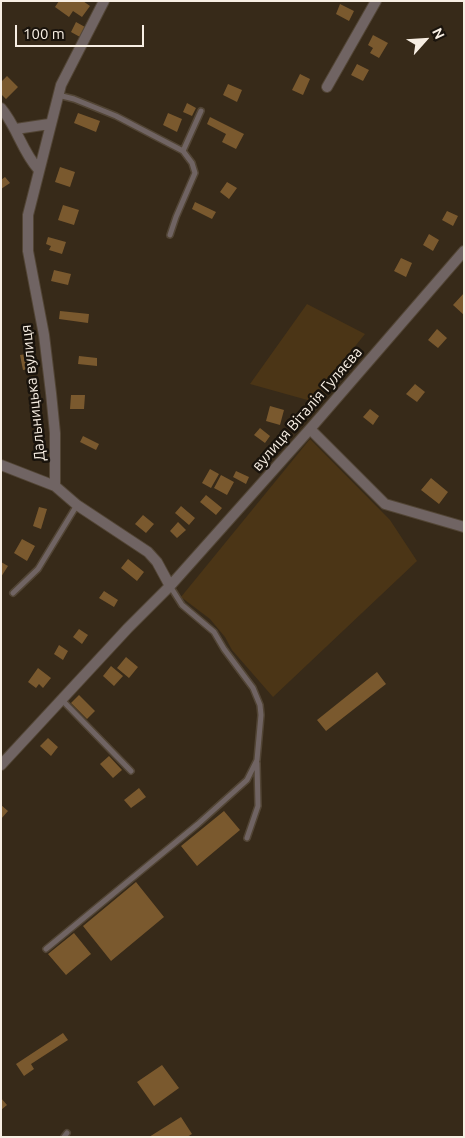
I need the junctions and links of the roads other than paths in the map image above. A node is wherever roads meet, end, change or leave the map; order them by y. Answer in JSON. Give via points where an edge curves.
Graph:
{"nodes":[{"id":1,"x":104,"y":1,"type":"edge"},
{"id":2,"x":376,"y":1,"type":"edge"},
{"id":3,"x":327,"y":88,"type":"dead end"},
{"id":4,"x":57,"y":95,"type":"junction"},
{"id":5,"x":1,"y":108,"type":"edge"},
{"id":6,"x":201,"y":112,"type":"dead end"},
{"id":7,"x":49,"y":124,"type":"junction"},
{"id":8,"x":16,"y":129,"type":"junction"},
{"id":9,"x":183,"y":151,"type":"junction"},
{"id":10,"x":38,"y":168,"type":"junction"},
{"id":11,"x":170,"y":235,"type":"dead end"},
{"id":12,"x":464,"y":251,"type":"edge"},
{"id":13,"x":310,"y":429,"type":"junction"},
{"id":14,"x":1,"y":465,"type":"edge"},
{"id":15,"x":55,"y":486,"type":"junction"},
{"id":16,"x":77,"y":505,"type":"junction"},
{"id":17,"x":464,"y":527,"type":"edge"},
{"id":18,"x":170,"y":586,"type":"junction"},
{"id":19,"x":13,"y":593,"type":"dead end"},
{"id":20,"x":62,"y":700,"type":"junction"},
{"id":21,"x":257,"y":760,"type":"junction"},
{"id":22,"x":1,"y":765,"type":"edge"},
{"id":23,"x":131,"y":771,"type":"dead end"},
{"id":24,"x":247,"y":838,"type":"dead end"},
{"id":25,"x":46,"y":949,"type":"dead end"}],
"edges":[{"from":1,"to":4,"type":"street","name":"Дальницька вулиця"},
{"from":2,"to":3,"type":"street"},
{"from":4,"to":7,"type":"street","name":"Дальницька вулиця"},
{"from":4,"to":9,"type":"lane","via":[[116,116]]},
{"from":5,"to":8,"type":"street"},
{"from":6,"to":9,"type":"lane"},
{"from":7,"to":8,"type":"street"},
{"from":7,"to":10,"type":"street","name":"Дальницька вулиця"},
{"from":8,"to":10,"type":"street","via":[[27,154]]},
{"from":9,"to":11,"type":"lane","via":[[195,173]]},
{"from":10,"to":15,"type":"street","name":"Дальницька вулиця","via":[[27,236],[51,393]]},
{"from":12,"to":13,"type":"street","name":"вулиця Віталія Гуляєва"},
{"from":13,"to":17,"type":"street","via":[[385,504]]},
{"from":13,"to":18,"type":"street","name":"вулиця Віталія Гуляєва"},
{"from":14,"to":15,"type":"street"},
{"from":15,"to":16,"type":"street"},
{"from":16,"to":18,"type":"street","via":[[148,552]]},
{"from":16,"to":19,"type":"lane","via":[[38,568]]},
{"from":18,"to":20,"type":"street"},
{"from":18,"to":21,"type":"lane","via":[[182,605],[214,632],[254,688],[261,715]]},
{"from":20,"to":22,"type":"street"},
{"from":20,"to":23,"type":"lane"},
{"from":21,"to":24,"type":"lane","via":[[258,806]]},
{"from":21,"to":25,"type":"lane","via":[[247,780],[198,824]]}]}
